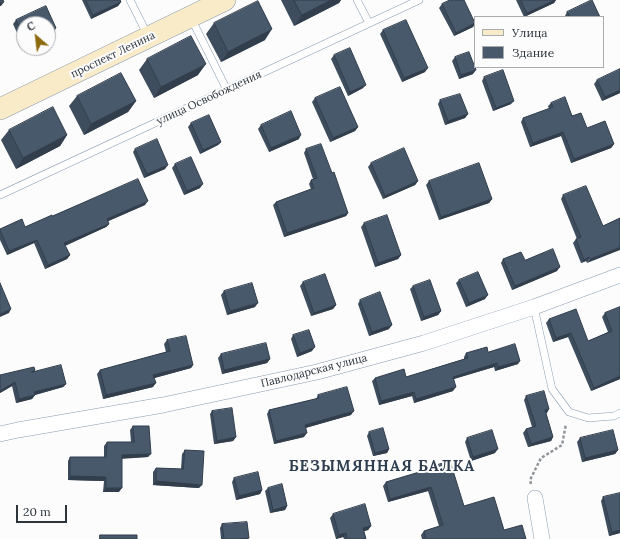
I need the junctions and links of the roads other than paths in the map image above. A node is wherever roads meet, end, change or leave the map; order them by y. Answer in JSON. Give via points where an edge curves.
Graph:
{"nodes":[{"id":1,"x":130,"y":0,"type":"edge"},
{"id":2,"x":357,"y":0,"type":"edge"},
{"id":3,"x":419,"y":0,"type":"edge"},
{"id":4,"x":214,"y":2,"type":"edge"},
{"id":5,"x":191,"y":17,"type":"junction"},
{"id":6,"x":368,"y":23,"type":"junction"},
{"id":7,"x":148,"y":37,"type":"junction"},
{"id":8,"x":227,"y":90,"type":"junction"},
{"id":9,"x":0,"y":109,"type":"edge"},
{"id":10,"x":0,"y":195,"type":"edge"},
{"id":11,"x":620,"y":275,"type":"edge"},
{"id":12,"x":534,"y":307,"type":"junction"},
{"id":13,"x":620,"y":413,"type":"edge"},
{"id":14,"x":0,"y":434,"type":"edge"},
{"id":15,"x":535,"y":498,"type":"road end"},
{"id":16,"x":542,"y":539,"type":"edge"}],
"edges":[{"from":1,"to":7,"type":"lane"},
{"from":2,"to":6,"type":"lane"},
{"from":3,"to":6,"type":"lane","name":"улица Освобождения"},
{"from":4,"to":5,"type":"main road","name":"проспект Ленина"},
{"from":5,"to":7,"type":"main road","name":"проспект Ленина"},
{"from":5,"to":8,"type":"lane"},
{"from":6,"to":8,"type":"lane","name":"улица Освобождения"},
{"from":7,"to":9,"type":"main road","name":"проспект Ленина"},
{"from":8,"to":10,"type":"lane","name":"улица Освобождения"},
{"from":11,"to":12,"type":"street","name":"Павлодарская улица"},
{"from":12,"to":13,"type":"lane","via":[[552,389],[569,412],[588,418],[614,416]]},
{"from":12,"to":14,"type":"street","name":"Павлодарская улица","via":[[317,372],[163,405]]},
{"from":15,"to":16,"type":"street"}]}
